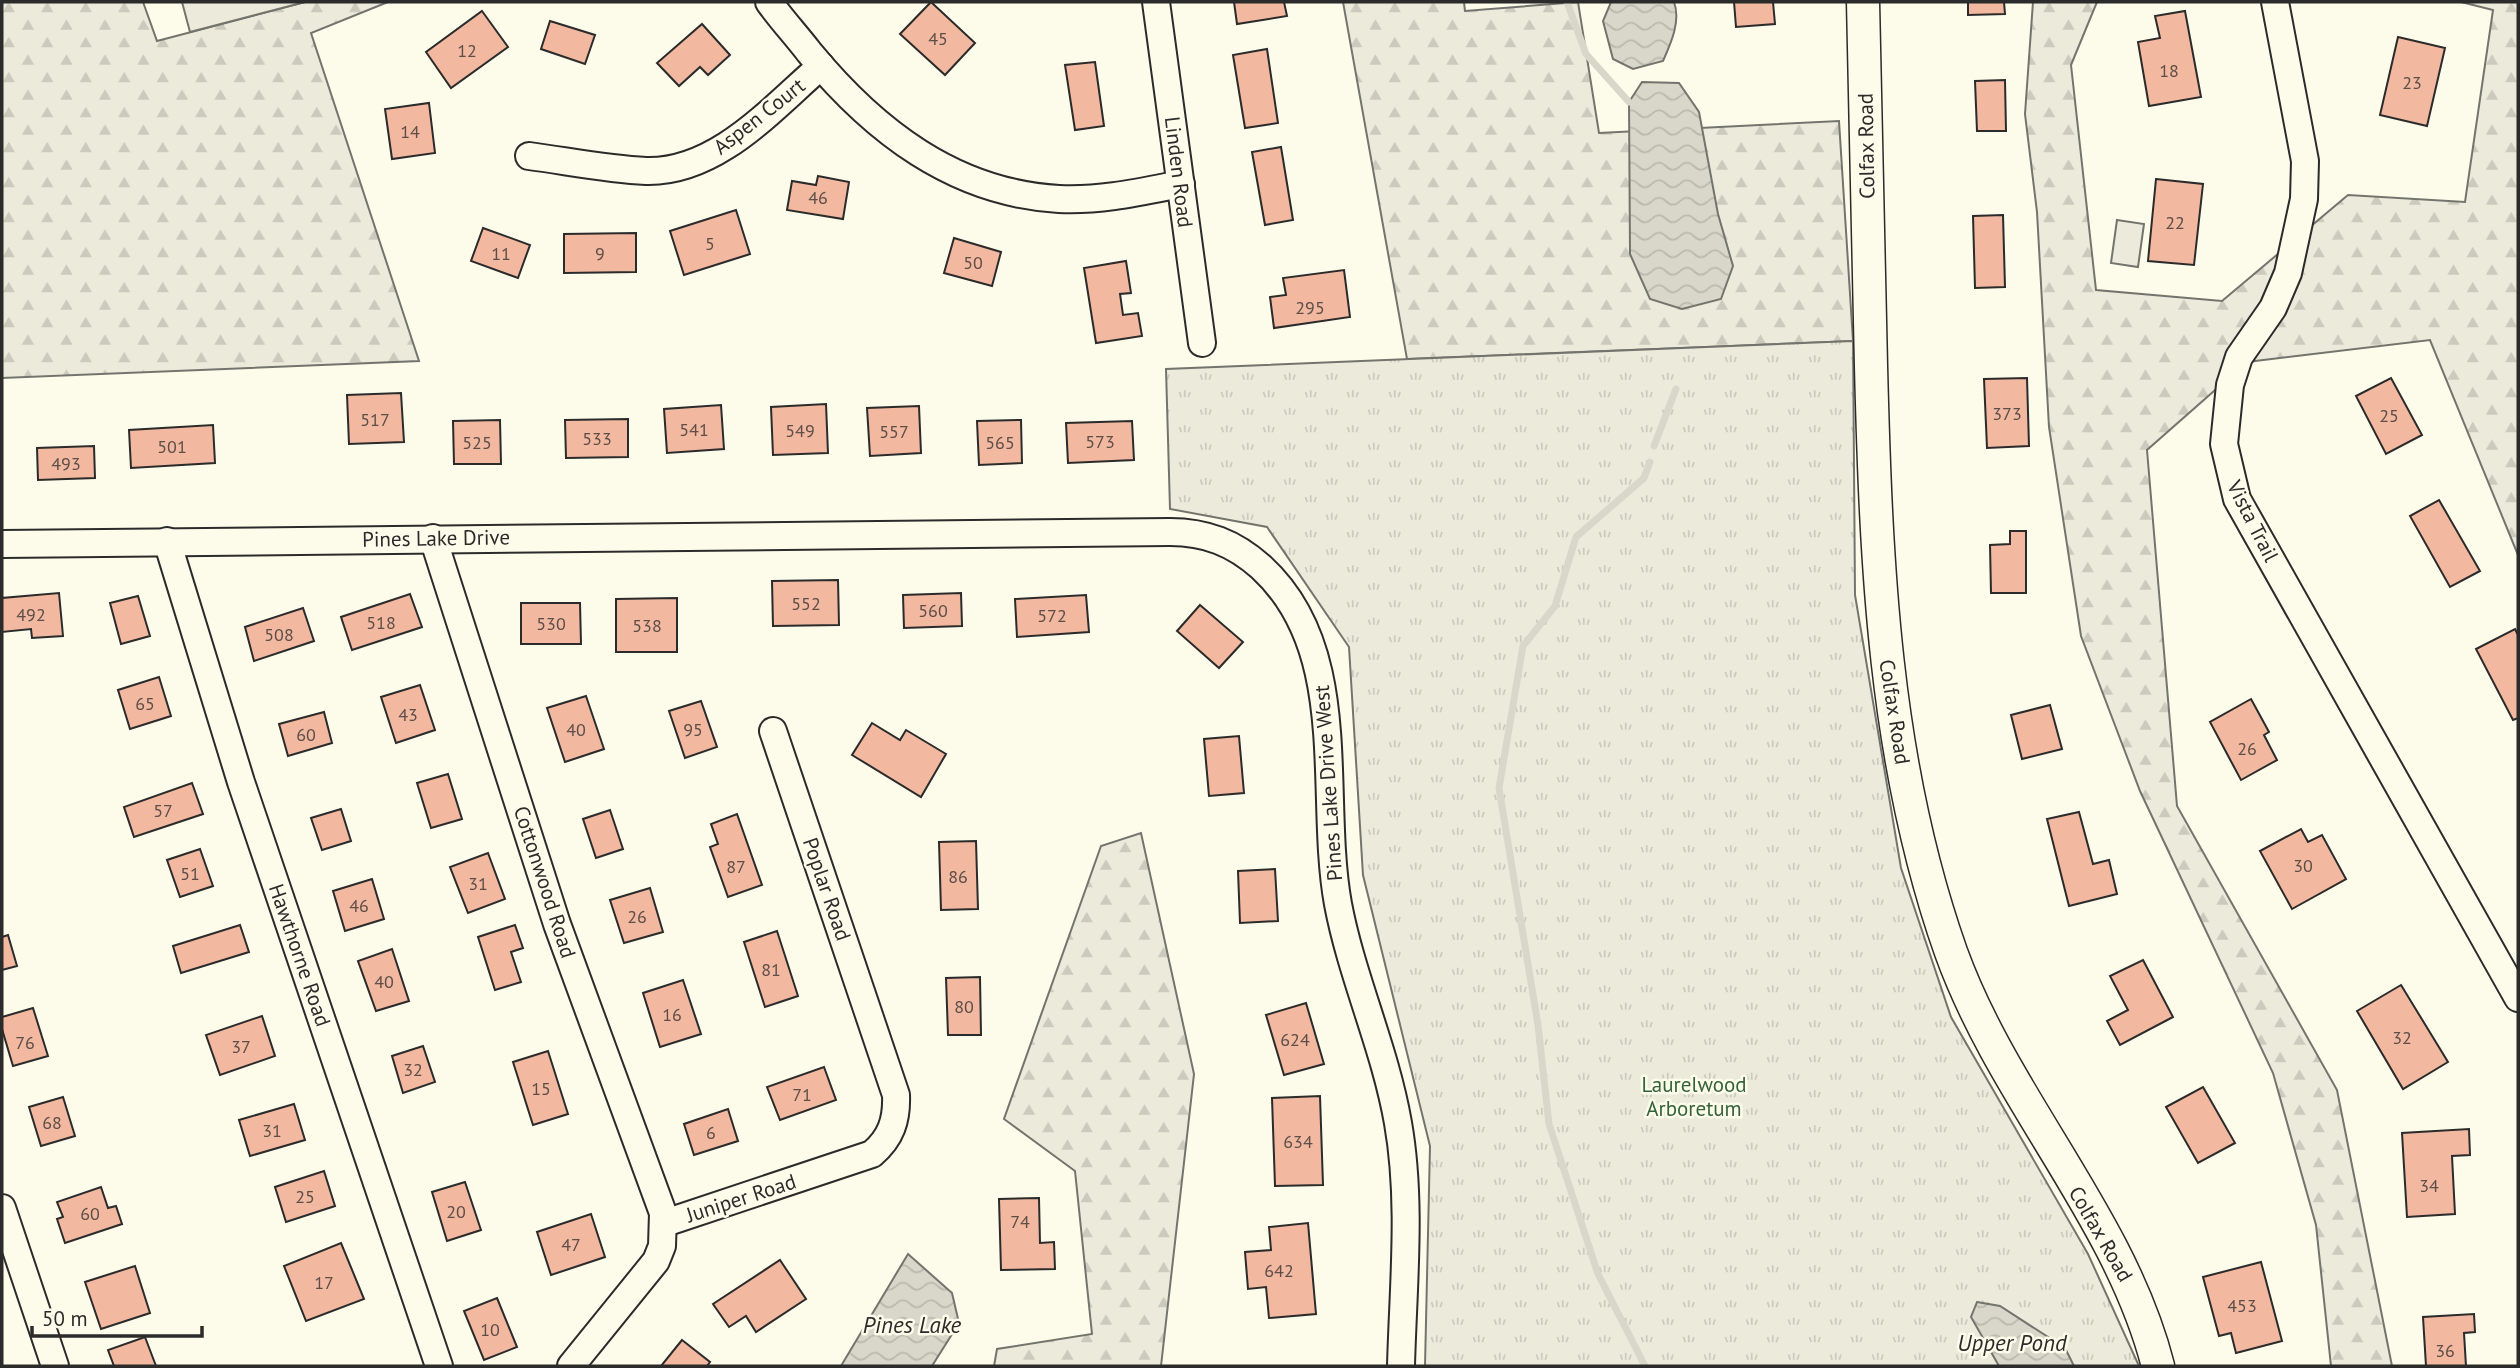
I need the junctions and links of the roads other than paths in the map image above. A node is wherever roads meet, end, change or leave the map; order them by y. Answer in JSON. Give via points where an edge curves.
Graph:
{"nodes":[{"id":1,"x":769,"y":2,"type":"edge"},
{"id":2,"x":1156,"y":2,"type":"edge"},
{"id":3,"x":1863,"y":2,"type":"edge"},
{"id":4,"x":2275,"y":2,"type":"edge"},
{"id":5,"x":821,"y":66,"type":"junction"},
{"id":6,"x":529,"y":156,"type":"dead end"},
{"id":7,"x":1181,"y":184,"type":"junction"},
{"id":8,"x":1202,"y":343,"type":"dead end"},
{"id":9,"x":870,"y":534,"type":"joint"},
{"id":10,"x":433,"y":538,"type":"junction"},
{"id":11,"x":167,"y":541,"type":"junction"},
{"id":12,"x":2,"y":544,"type":"edge"},
{"id":13,"x":773,"y":731,"type":"dead end"},
{"id":14,"x":2518,"y":998,"type":"edge"},
{"id":15,"x":880,"y":1048,"type":"joint"},
{"id":16,"x":2,"y":1208,"type":"edge"},
{"id":17,"x":664,"y":1223,"type":"junction"},
{"id":18,"x":55,"y":1366,"type":"edge"},
{"id":19,"x":439,"y":1366,"type":"edge"},
{"id":20,"x":571,"y":1366,"type":"edge"},
{"id":21,"x":1401,"y":1366,"type":"edge"},
{"id":22,"x":2158,"y":1366,"type":"edge"}],
"edges":[{"from":1,"to":5,"type":"street"},
{"from":2,"to":7,"type":"street","name":"Linden Road"},
{"from":3,"to":22,"type":"main road","name":"Colfax Road","via":[[1875,537],[1892,707],[1911,808],[1933,894],[1974,1008],[2114,1251]]},
{"from":4,"to":14,"type":"street","name":"Vista Trail","via":[[2305,161],[2304,199],[2288,273],[2273,308],[2239,357],[2230,385],[2224,425],[2228,473],[2237,499]]},
{"from":5,"to":6,"type":"street","name":"Aspen Court","via":[[733,142],[677,167],[648,171]]},
{"from":5,"to":7,"type":"street","via":[[878,125],[913,151],[990,188],[1018,194],[1109,198]]},
{"from":7,"to":8,"type":"street","name":"Linden Road"},
{"from":9,"to":10,"type":"street","name":"Pines Lake Drive"},
{"from":9,"to":21,"type":"street","name":"Pines Lake Drive West","via":[[1197,532],[1250,557],[1292,603],[1311,645],[1324,703],[1331,853],[1339,908],[1398,1123],[1403,1180]]},
{"from":10,"to":11,"type":"street","name":"Pines Lake Drive"},
{"from":10,"to":17,"type":"street","name":"Cottonwood Road","via":[[557,924]]},
{"from":11,"to":12,"type":"street","name":"Pines Lake Drive"},
{"from":11,"to":19,"type":"street","name":"Hawthorne Road","via":[[241,782]]},
{"from":13,"to":15,"type":"street","name":"Poplar Road"},
{"from":15,"to":17,"type":"street","name":"Juniper Road","via":[[896,1095],[897,1113],[884,1144],[872,1154]]},
{"from":16,"to":18,"type":"street"},
{"from":17,"to":20,"type":"street","name":"Juniper Road","via":[[656,1261]]}]}
